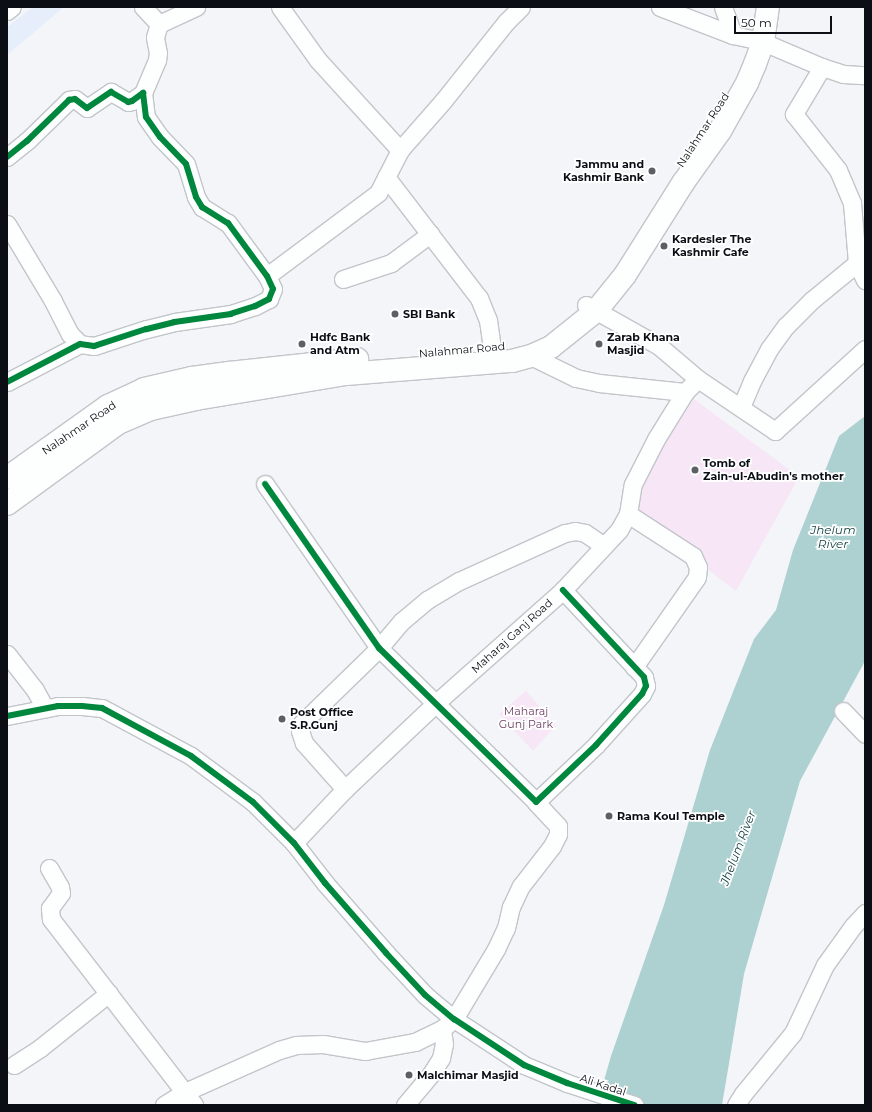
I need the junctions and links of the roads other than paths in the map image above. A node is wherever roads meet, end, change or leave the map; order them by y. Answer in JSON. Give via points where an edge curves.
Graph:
{"nodes":[{"id":1,"x":12,"y":7,"type":"edge"},
{"id":2,"x":143,"y":7,"type":"edge"},
{"id":3,"x":196,"y":7,"type":"edge"},
{"id":4,"x":280,"y":7,"type":"edge"},
{"id":5,"x":521,"y":7,"type":"edge"},
{"id":6,"x":660,"y":7,"type":"edge"},
{"id":7,"x":723,"y":7,"type":"edge"},
{"id":8,"x":756,"y":7,"type":"edge"},
{"id":9,"x":768,"y":7,"type":"edge"},
{"id":10,"x":7,"y":11,"type":"edge"},
{"id":11,"x":159,"y":24,"type":"junction"},
{"id":12,"x":750,"y":39,"type":"junction"},
{"id":13,"x":822,"y":67,"type":"junction"},
{"id":14,"x":863,"y":79,"type":"edge"},
{"id":15,"x":142,"y":93,"type":"junction"},
{"id":16,"x":400,"y":150,"type":"junction"},
{"id":17,"x":7,"y":158,"type":"edge"},
{"id":18,"x":386,"y":177,"type":"junction"},
{"id":19,"x":7,"y":224,"type":"edge"},
{"id":20,"x":430,"y":234,"type":"junction"},
{"id":21,"x":857,"y":262,"type":"junction"},
{"id":22,"x":267,"y":276,"type":"junction"},
{"id":23,"x":343,"y":278,"type":"dead end"},
{"id":24,"x":865,"y":280,"type":"edge"},
{"id":25,"x":591,"y":308,"type":"junction"},
{"id":26,"x":80,"y":344,"type":"junction"},
{"id":27,"x":865,"y":349,"type":"edge"},
{"id":28,"x":493,"y":355,"type":"junction"},
{"id":29,"x":531,"y":356,"type":"junction"},
{"id":30,"x":698,"y":379,"type":"junction"},
{"id":31,"x":7,"y":382,"type":"edge"},
{"id":32,"x":685,"y":392,"type":"junction"},
{"id":33,"x":741,"y":407,"type":"junction"},
{"id":34,"x":7,"y":478,"type":"edge"},
{"id":35,"x":265,"y":484,"type":"dead end"},
{"id":36,"x":7,"y":504,"type":"edge"},
{"id":37,"x":628,"y":514,"type":"junction"},
{"id":38,"x":604,"y":546,"type":"junction"},
{"id":39,"x":563,"y":590,"type":"junction"},
{"id":40,"x":379,"y":648,"type":"junction"},
{"id":41,"x":7,"y":654,"type":"edge"},
{"id":42,"x":634,"y":668,"type":"junction"},
{"id":43,"x":437,"y":702,"type":"junction"},
{"id":44,"x":46,"y":708,"type":"junction"},
{"id":45,"x":843,"y":711,"type":"dead end"},
{"id":46,"x":7,"y":716,"type":"edge"},
{"id":47,"x":865,"y":734,"type":"edge"},
{"id":48,"x":345,"y":789,"type":"junction"},
{"id":49,"x":536,"y":802,"type":"junction"},
{"id":50,"x":294,"y":843,"type":"junction"},
{"id":51,"x":49,"y":868,"type":"dead end"},
{"id":52,"x":865,"y":913,"type":"edge"},
{"id":53,"x":109,"y":994,"type":"junction"},
{"id":54,"x":448,"y":1024,"type":"junction"},
{"id":55,"x":14,"y":1065,"type":"dead end"},
{"id":56,"x":189,"y":1099,"type":"edge"},
{"id":57,"x":164,"y":1105,"type":"edge"},
{"id":58,"x":405,"y":1105,"type":"edge"},
{"id":59,"x":634,"y":1105,"type":"edge"},
{"id":60,"x":736,"y":1105,"type":"edge"}],
"edges":[{"from":1,"to":10,"type":"street"},
{"from":2,"to":11,"type":"street"},
{"from":3,"to":11,"type":"street"},
{"from":4,"to":16,"type":"street","via":[[318,60]]},
{"from":5,"to":16,"type":"street"},
{"from":6,"to":12,"type":"street"},
{"from":7,"to":12,"type":"street"},
{"from":8,"to":12,"type":"main road"},
{"from":9,"to":12,"type":"main road"},
{"from":11,"to":15,"type":"street","via":[[155,37],[157,60]]},
{"from":12,"to":13,"type":"street"},
{"from":12,"to":25,"type":"main road","via":[[747,83],[720,132],[683,183],[625,275]]},
{"from":13,"to":14,"type":"street"},
{"from":13,"to":21,"type":"street","via":[[794,114],[838,170],[852,203]]},
{"from":15,"to":17,"type":"street","via":[[128,102],[111,92],[87,108],[72,99]]},
{"from":15,"to":22,"type":"street","via":[[146,118],[186,164],[196,197],[202,207],[228,223]]},
{"from":16,"to":18,"type":"street"},
{"from":18,"to":20,"type":"street"},
{"from":18,"to":22,"type":"street","via":[[378,194]]},
{"from":19,"to":26,"type":"street","via":[[70,334]]},
{"from":20,"to":23,"type":"street","via":[[391,263]]},
{"from":20,"to":28,"type":"street","via":[[479,298],[488,320]]},
{"from":21,"to":24,"type":"street"},
{"from":21,"to":33,"type":"street","via":[[786,326],[769,350]]},
{"from":22,"to":26,"type":"street","via":[[272,294],[269,299],[255,306],[230,314],[146,329],[94,346]]},
{"from":25,"to":28,"type":"main road","name":"Nalahmar Road","via":[[539,340]]},
{"from":25,"to":29,"type":"main road","via":[[551,347]]},
{"from":25,"to":30,"type":"street","via":[[659,346]]},
{"from":26,"to":31,"type":"street"},
{"from":27,"to":33,"type":"street","via":[[774,431]]},
{"from":28,"to":29,"type":"main road","via":[[512,361]]},
{"from":28,"to":34,"type":"main road","name":"Nalahmar Road","via":[[342,360],[192,378],[144,389],[108,406]]},
{"from":28,"to":36,"type":"main road","name":"Nalahmar Road","via":[[346,374],[151,409],[118,423]]},
{"from":29,"to":32,"type":"street","via":[[576,378]]},
{"from":30,"to":32,"type":"street","name":"Maharaj Ganj Road"},
{"from":30,"to":33,"type":"street"},
{"from":32,"to":37,"type":"street","name":"Maharaj Ganj Road","via":[[656,439],[633,484]]},
{"from":35,"to":40,"type":"street"},
{"from":37,"to":38,"type":"street","name":"Maharaj Ganj Road","via":[[619,530]]},
{"from":37,"to":42,"type":"street","via":[[693,556],[698,567],[697,577]]},
{"from":38,"to":39,"type":"street","name":"Maharaj Ganj Road"},
{"from":38,"to":40,"type":"street","via":[[585,533],[565,533],[459,581],[427,600],[402,621]]},
{"from":39,"to":42,"type":"street"},
{"from":39,"to":43,"type":"street","name":"Maharaj Ganj Road"},
{"from":40,"to":43,"type":"street"},
{"from":40,"to":48,"type":"street","via":[[302,724],[300,732],[304,743]]},
{"from":41,"to":44,"type":"street"},
{"from":42,"to":49,"type":"street","via":[[644,678],[646,686],[642,694],[596,745]]},
{"from":43,"to":48,"type":"street","name":"Maharaj Ganj Road"},
{"from":43,"to":49,"type":"street"},
{"from":44,"to":46,"type":"street","name":"Ali Kadal"},
{"from":44,"to":50,"type":"street","name":"Ali Kadal","via":[[102,708],[191,756],[253,802]]},
{"from":45,"to":47,"type":"street"},
{"from":48,"to":50,"type":"street","name":"Maharaj Ganj Road"},
{"from":49,"to":54,"type":"street","via":[[558,826],[558,834],[552,846],[521,886],[496,949]]},
{"from":50,"to":54,"type":"street","name":"Ali Kadal","via":[[325,883]]},
{"from":51,"to":53,"type":"street","via":[[61,893],[50,908],[51,919]]},
{"from":52,"to":60,"type":"street","via":[[825,965],[793,1033]]},
{"from":53,"to":55,"type":"street"},
{"from":53,"to":56,"type":"street"},
{"from":54,"to":56,"type":"street","via":[[415,1042],[365,1051],[323,1044],[296,1045],[279,1050]]},
{"from":54,"to":58,"type":"street","via":[[440,1058],[431,1074]]},
{"from":54,"to":59,"type":"street","name":"Ali Kadal","via":[[524,1065],[566,1083]]},
{"from":56,"to":57,"type":"street"}]}
